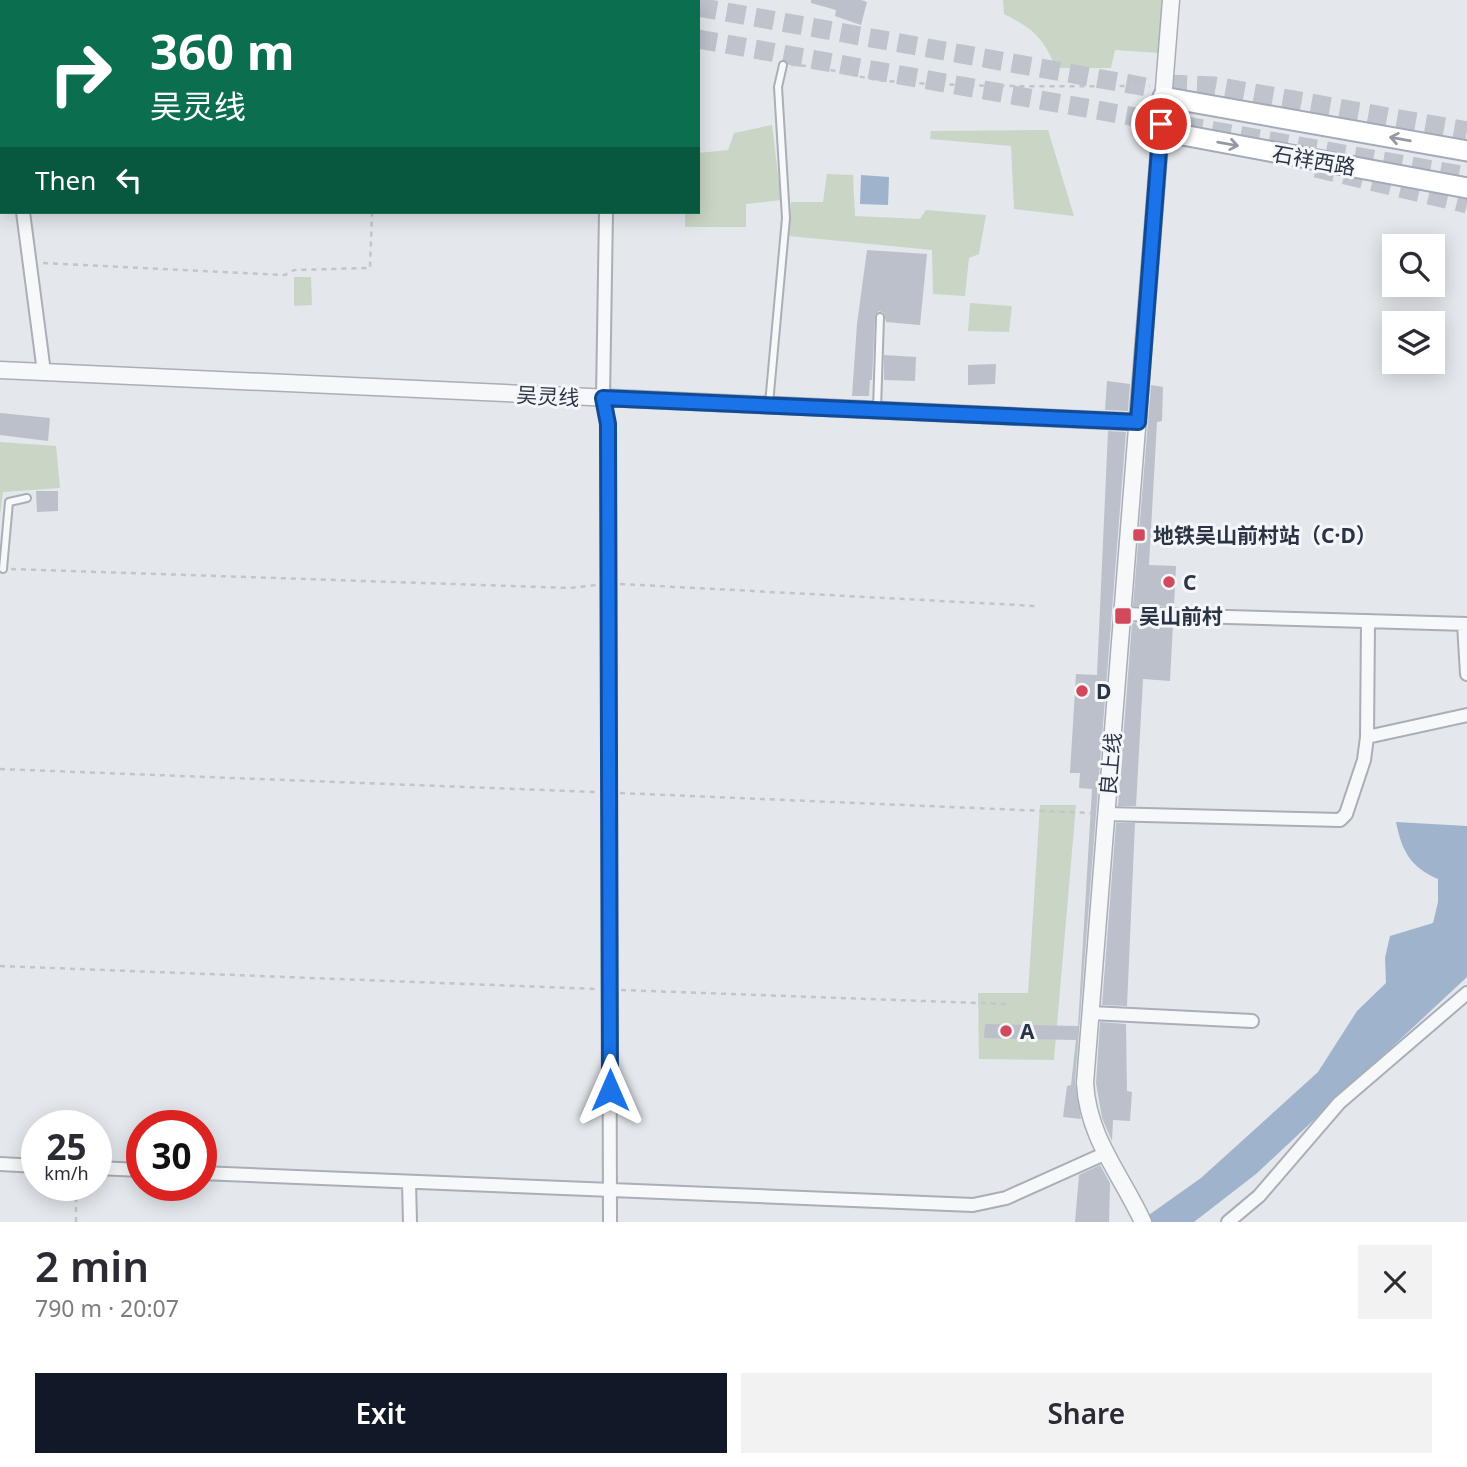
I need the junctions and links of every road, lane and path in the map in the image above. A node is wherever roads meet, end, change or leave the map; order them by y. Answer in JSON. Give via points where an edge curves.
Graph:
{"nodes":[{"id":1,"x":1171,"y":0,"type":"edge"},
{"id":2,"x":783,"y":65,"type":"joint"},
{"id":3,"x":1164,"y":92,"type":"junction"},
{"id":4,"x":1161,"y":131,"type":"dead end"},
{"id":5,"x":1467,"y":151,"type":"edge"},
{"id":6,"x":1467,"y":188,"type":"edge"},
{"id":7,"x":23,"y":214,"type":"edge"},
{"id":8,"x":372,"y":214,"type":"edge"},
{"id":9,"x":606,"y":214,"type":"edge"},
{"id":10,"x":30,"y":262,"type":"junction"},
{"id":11,"x":880,"y":317,"type":"dead end"},
{"id":12,"x":0,"y":370,"type":"edge"},
{"id":13,"x":44,"y":372,"type":"junction"},
{"id":14,"x":603,"y":398,"type":"junction"},
{"id":15,"x":768,"y":406,"type":"junction"},
{"id":16,"x":876,"y":411,"type":"junction"},
{"id":17,"x":1138,"y":422,"type":"junction"},
{"id":18,"x":27,"y":498,"type":"dead end"},
{"id":19,"x":3,"y":569,"type":"joint"},
{"id":20,"x":608,"y":583,"type":"junction"},
{"id":21,"x":1036,"y":606,"type":"dead end"},
{"id":22,"x":1123,"y":614,"type":"junction"},
{"id":23,"x":1368,"y":621,"type":"junction"},
{"id":24,"x":1465,"y":624,"type":"edge"},
{"id":25,"x":1467,"y":674,"type":"edge"},
{"id":26,"x":1467,"y":715,"type":"edge"},
{"id":27,"x":1367,"y":737,"type":"junction"},
{"id":28,"x":0,"y":769,"type":"edge"},
{"id":29,"x":609,"y":792,"type":"junction"},
{"id":30,"x":1106,"y":814,"type":"junction"},
{"id":31,"x":0,"y":966,"type":"edge"},
{"id":32,"x":610,"y":989,"type":"junction"},
{"id":33,"x":1467,"y":993,"type":"edge"},
{"id":34,"x":1006,"y":1004,"type":"dead end"},
{"id":35,"x":1091,"y":1013,"type":"junction"},
{"id":36,"x":1252,"y":1021,"type":"dead end"},
{"id":37,"x":1104,"y":1154,"type":"junction"},
{"id":38,"x":0,"y":1164,"type":"edge"},
{"id":39,"x":21,"y":1165,"type":"edge"},
{"id":40,"x":217,"y":1174,"type":"edge"},
{"id":41,"x":409,"y":1182,"type":"junction"},
{"id":42,"x":611,"y":1190,"type":"junction"},
{"id":43,"x":76,"y":1201,"type":"edge"},
{"id":44,"x":1142,"y":1219,"type":"edge"},
{"id":45,"x":76,"y":1222,"type":"edge"},
{"id":46,"x":410,"y":1222,"type":"edge"},
{"id":47,"x":610,"y":1222,"type":"edge"},
{"id":48,"x":1228,"y":1222,"type":"edge"}],
"edges":[{"from":1,"to":3,"type":"street","name":"良上线"},
{"from":2,"to":3,"type":"path","via":[[883,80]]},
{"from":2,"to":15,"type":"lane","via":[[778,88],[786,228]]},
{"from":5,"to":3,"type":"main road","name":"石祥西路","one_way":true},
{"from":3,"to":17,"type":"street","name":"良上线"},
{"from":4,"to":6,"type":"main road","name":"石祥西路","one_way":true},
{"from":7,"to":10,"type":"street"},
{"from":8,"to":10,"type":"path","via":[[370,268],[293,270],[285,275]]},
{"from":9,"to":14,"type":"street"},
{"from":10,"to":13,"type":"street"},
{"from":11,"to":16,"type":"lane"},
{"from":12,"to":13,"type":"street","name":"吴灵线"},
{"from":13,"to":14,"type":"street","name":"吴灵线"},
{"from":14,"to":15,"type":"street","name":"吴灵线"},
{"from":14,"to":20,"type":"street","via":[[608,424]]},
{"from":15,"to":16,"type":"street","name":"吴灵线"},
{"from":16,"to":17,"type":"street","name":"吴灵线"},
{"from":17,"to":22,"type":"street","name":"良上线"},
{"from":18,"to":19,"type":"lane","via":[[9,502]]},
{"from":19,"to":20,"type":"path","via":[[570,588]]},
{"from":20,"to":21,"type":"path"},
{"from":20,"to":29,"type":"street"},
{"from":22,"to":23,"type":"street"},
{"from":22,"to":30,"type":"street","name":"良上线"},
{"from":23,"to":24,"type":"street"},
{"from":23,"to":27,"type":"street"},
{"from":24,"to":25,"type":"street"},
{"from":26,"to":27,"type":"street"},
{"from":27,"to":30,"type":"street","via":[[1364,760],[1340,820]]},
{"from":28,"to":29,"type":"path"},
{"from":29,"to":30,"type":"path"},
{"from":29,"to":32,"type":"street"},
{"from":30,"to":35,"type":"street","name":"良上线"},
{"from":31,"to":32,"type":"path"},
{"from":32,"to":34,"type":"path"},
{"from":32,"to":42,"type":"street"},
{"from":33,"to":48,"type":"street","via":[[1339,1103],[1259,1196]]},
{"from":35,"to":36,"type":"street"},
{"from":35,"to":37,"type":"street","name":"良上线","via":[[1086,1101]]},
{"from":37,"to":42,"type":"street","via":[[1006,1198],[973,1205]]},
{"from":37,"to":44,"type":"street","name":"良上线"},
{"from":38,"to":39,"type":"street"},
{"from":40,"to":41,"type":"street"},
{"from":41,"to":42,"type":"street"},
{"from":41,"to":46,"type":"street"},
{"from":42,"to":47,"type":"street"},
{"from":43,"to":45,"type":"path"}]}
